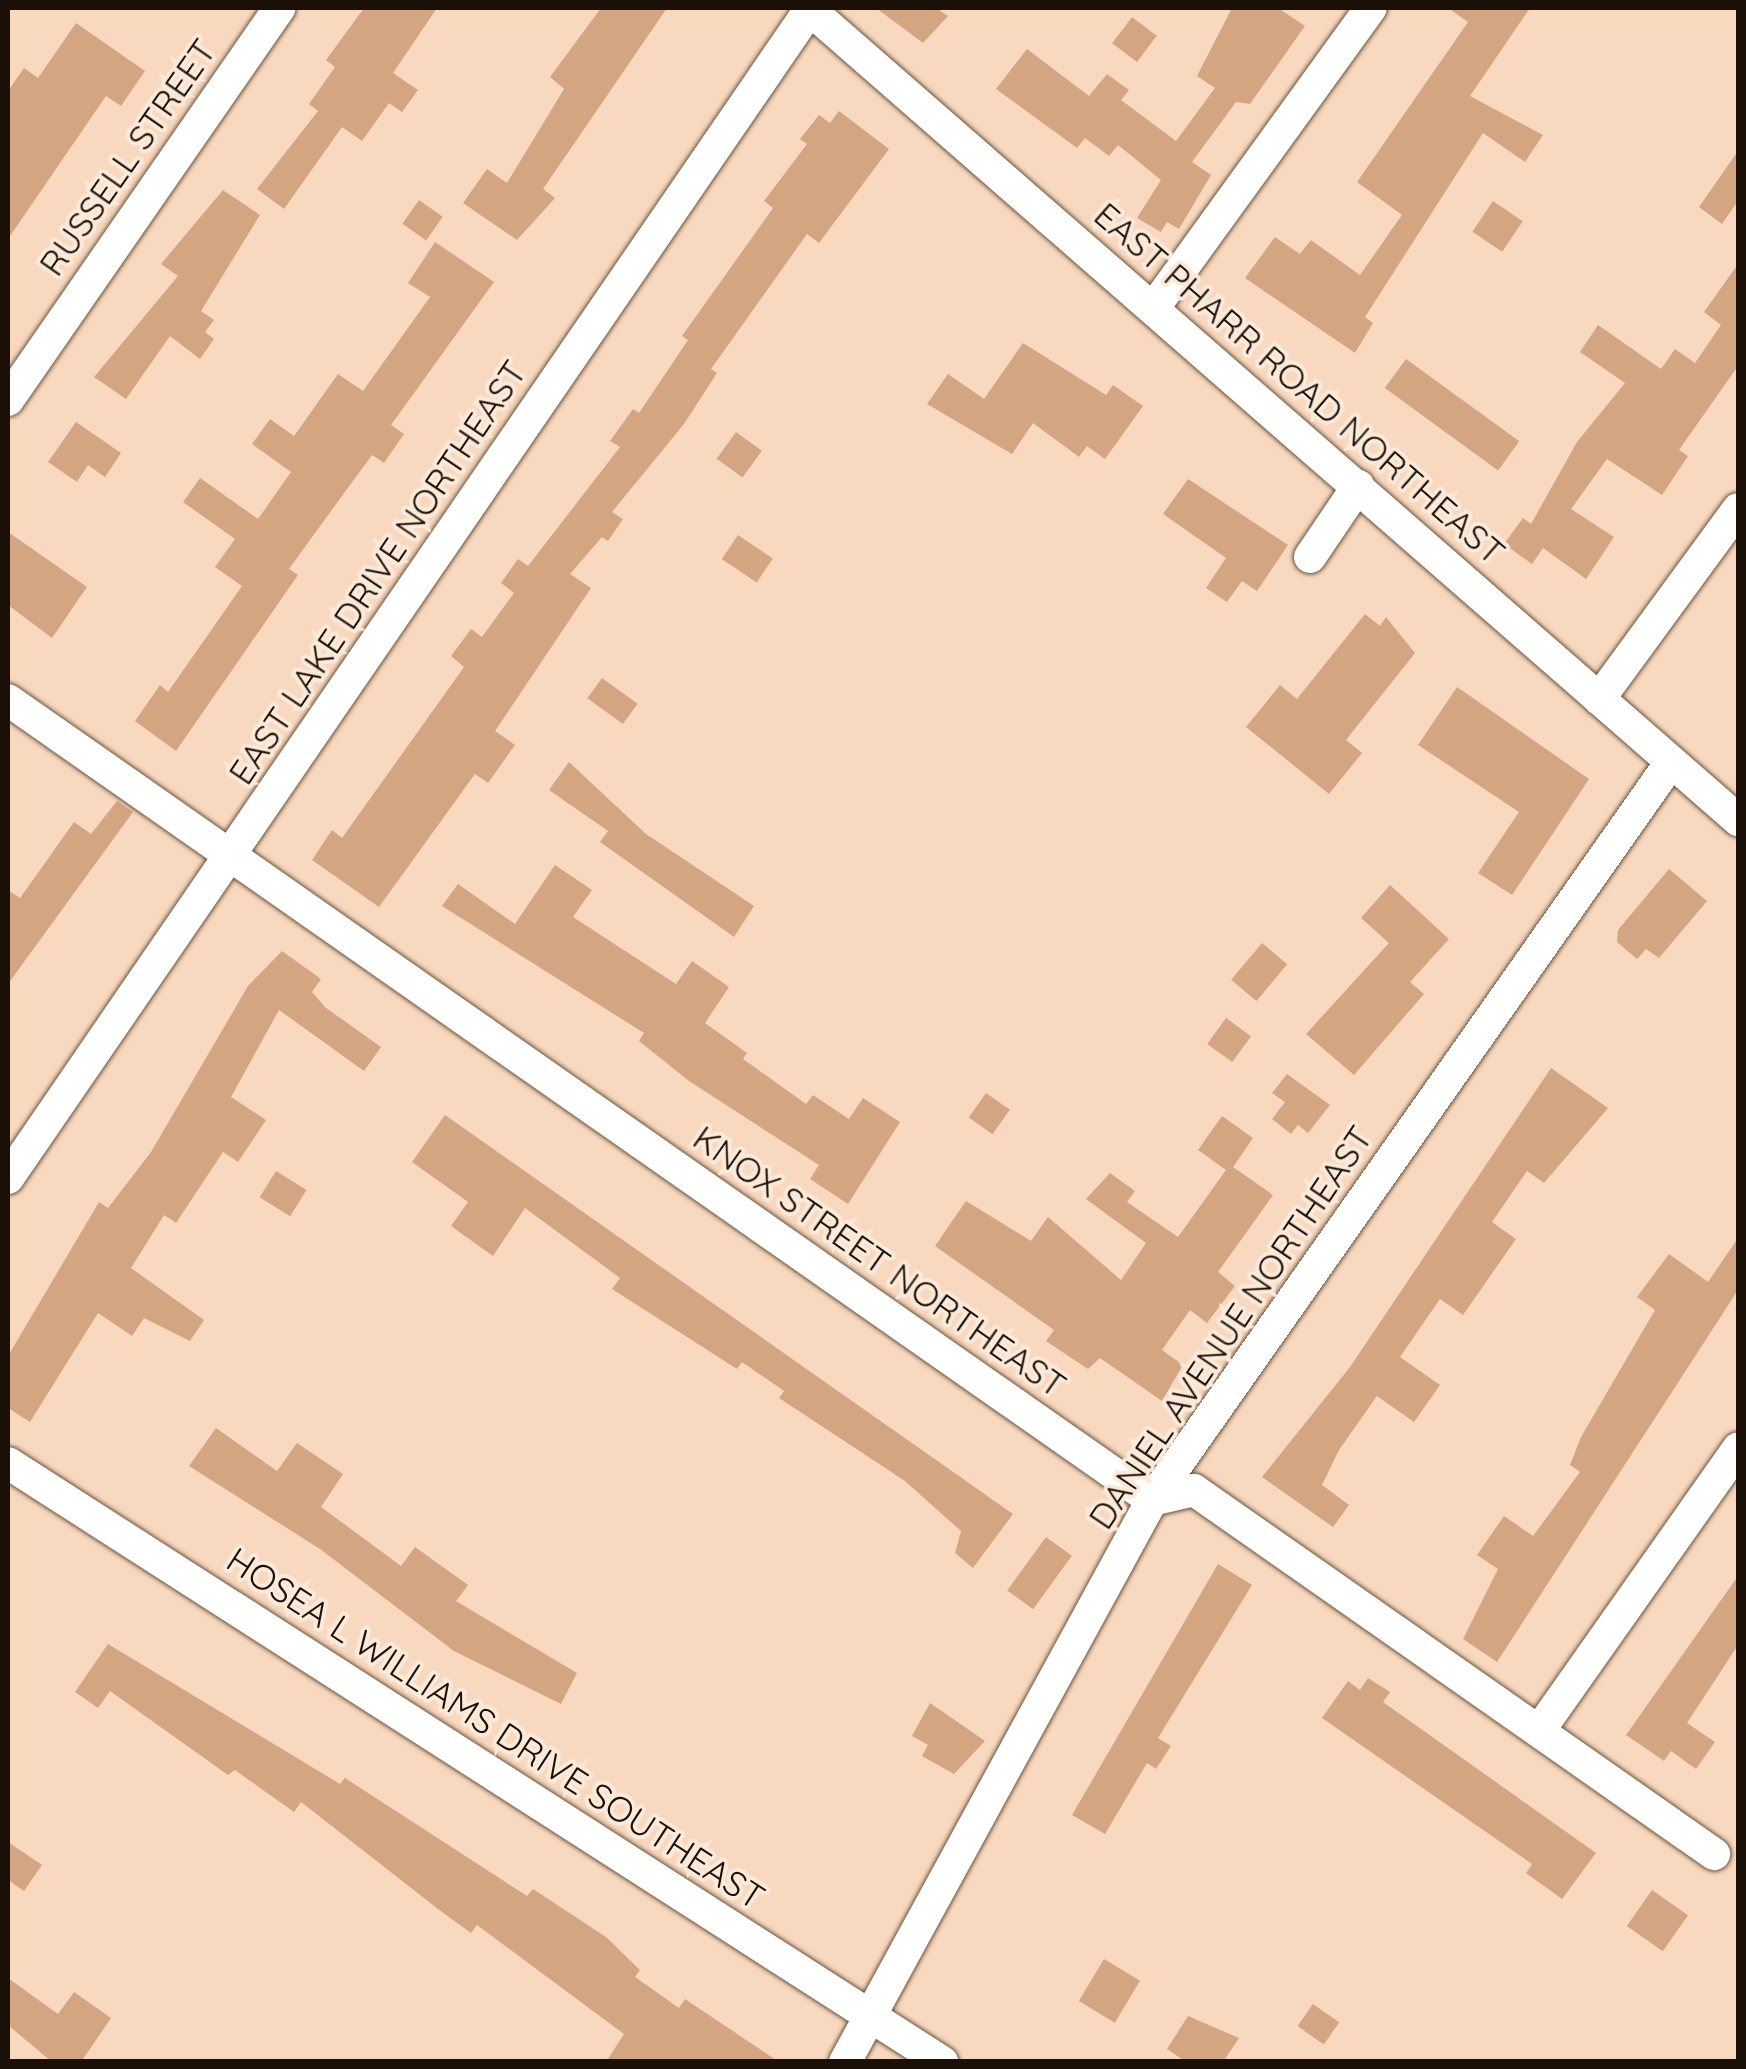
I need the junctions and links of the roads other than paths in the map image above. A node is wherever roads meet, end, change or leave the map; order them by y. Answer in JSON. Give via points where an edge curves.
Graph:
{"nodes":[{"id":1,"x":279,"y":8,"type":"edge"},
{"id":2,"x":810,"y":8,"type":"edge"},
{"id":3,"x":1371,"y":8,"type":"edge"},
{"id":4,"x":1155,"y":306,"type":"junction"},
{"id":5,"x":8,"y":400,"type":"edge"},
{"id":6,"x":1358,"y":486,"type":"junction"},
{"id":7,"x":1738,"y":509,"type":"edge"},
{"id":8,"x":1310,"y":557,"type":"dead end"},
{"id":9,"x":1599,"y":699,"type":"junction"},
{"id":10,"x":8,"y":700,"type":"edge"},
{"id":11,"x":1670,"y":762,"type":"junction"},
{"id":12,"x":1738,"y":820,"type":"edge"},
{"id":13,"x":230,"y":855,"type":"junction"},
{"id":14,"x":8,"y":1178,"type":"edge"},
{"id":15,"x":1738,"y":1449,"type":"edge"},
{"id":16,"x":8,"y":1463,"type":"edge"},
{"id":17,"x":1152,"y":1500,"type":"junction"},
{"id":18,"x":1541,"y":1728,"type":"junction"},
{"id":19,"x":1714,"y":1854,"type":"dead end"},
{"id":20,"x":875,"y":2019,"type":"junction"},
{"id":21,"x":845,"y":2062,"type":"edge"},
{"id":22,"x":942,"y":2062,"type":"edge"}],
"edges":[{"from":1,"to":5,"type":"street","name":"RUSSELL STREET"},
{"from":2,"to":4,"type":"street","name":"EAST PHARR ROAD NORTHEAST"},
{"from":2,"to":13,"type":"street","name":"EAST LAKE DRIVE NORTHEAST"},
{"from":3,"to":4,"type":"street"},
{"from":4,"to":6,"type":"street","name":"EAST PHARR ROAD NORTHEAST"},
{"from":6,"to":8,"type":"street"},
{"from":6,"to":9,"type":"street","name":"EAST PHARR ROAD NORTHEAST"},
{"from":7,"to":9,"type":"street"},
{"from":9,"to":11,"type":"street","name":"EAST PHARR ROAD NORTHEAST"},
{"from":10,"to":13,"type":"street","name":"KNOX STREET NORTHEAST"},
{"from":11,"to":12,"type":"street","name":"EAST PHARR ROAD NORTHEAST"},
{"from":11,"to":17,"type":"street","name":"DANIEL AVENUE NORTHEAST"},
{"from":13,"to":14,"type":"street","name":"EAST LAKE DRIVE NORTHEAST"},
{"from":13,"to":17,"type":"street","name":"KNOX STREET NORTHEAST"},
{"from":15,"to":18,"type":"street"},
{"from":16,"to":20,"type":"street","name":"HOSEA L WILLIAMS DRIVE SOUTHEAST"},
{"from":17,"to":18,"type":"street","via":[[1194,1490]]},
{"from":17,"to":20,"type":"street","name":"DANIEL AVENUE NORTHEAST"},
{"from":18,"to":19,"type":"street"},
{"from":20,"to":21,"type":"street","name":"DANIEL AVENUE NORTHEAST"},
{"from":20,"to":22,"type":"street","name":"HOSEA L WILLIAMS DRIVE SOUTHEAST"}]}
